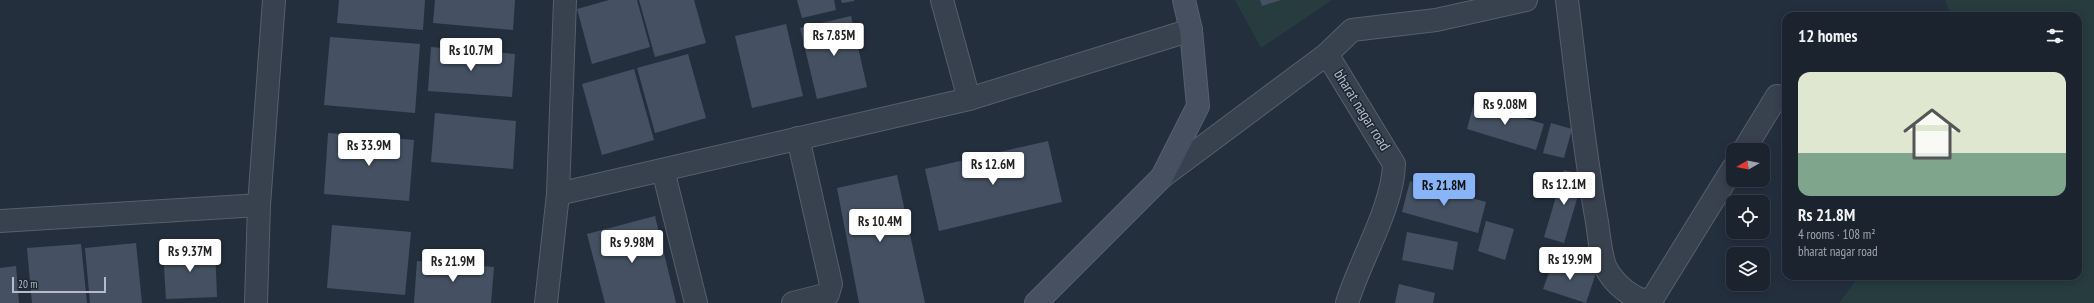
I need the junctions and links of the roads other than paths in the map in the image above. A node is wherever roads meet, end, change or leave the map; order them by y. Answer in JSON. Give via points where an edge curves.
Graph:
{"nodes":[{"id":1,"x":274,"y":0,"type":"edge"},
{"id":2,"x":565,"y":0,"type":"edge"},
{"id":3,"x":942,"y":0,"type":"edge"},
{"id":4,"x":1184,"y":0,"type":"edge"},
{"id":5,"x":1526,"y":0,"type":"edge"},
{"id":6,"x":1567,"y":0,"type":"edge"},
{"id":7,"x":1191,"y":30,"type":"junction"},
{"id":8,"x":1327,"y":54,"type":"junction"},
{"id":9,"x":1777,"y":96,"type":"dead end"},
{"id":10,"x":969,"y":99,"type":"junction"},
{"id":11,"x":798,"y":138,"type":"junction"},
{"id":12,"x":1748,"y":143,"type":"edge"},
{"id":13,"x":663,"y":170,"type":"junction"},
{"id":14,"x":1162,"y":177,"type":"junction"},
{"id":15,"x":1726,"y":179,"type":"edge"},
{"id":16,"x":558,"y":194,"type":"junction"},
{"id":17,"x":259,"y":205,"type":"junction"},
{"id":18,"x":0,"y":221,"type":"edge"},
{"id":19,"x":256,"y":303,"type":"edge"},
{"id":20,"x":546,"y":303,"type":"edge"},
{"id":21,"x":696,"y":303,"type":"edge"},
{"id":22,"x":793,"y":303,"type":"edge"},
{"id":23,"x":1036,"y":303,"type":"edge"},
{"id":24,"x":1348,"y":303,"type":"edge"}],
"edges":[{"from":1,"to":17,"type":"street"},
{"from":2,"to":16,"type":"street"},
{"from":3,"to":10,"type":"street"},
{"from":4,"to":7,"type":"street"},
{"from":5,"to":8,"type":"street","via":[[1436,20],[1352,30]]},
{"from":6,"to":15,"type":"street","via":[[1597,222],[1606,269],[1619,286],[1637,299],[1646,301],[1654,296]]},
{"from":7,"to":10,"type":"street"},
{"from":7,"to":14,"type":"street","via":[[1198,106]]},
{"from":8,"to":14,"type":"street"},
{"from":8,"to":24,"type":"street","name":"bharat nagar road","via":[[1394,164],[1394,176],[1387,202],[1354,281]]},
{"from":9,"to":12,"type":"street"},
{"from":10,"to":11,"type":"street"},
{"from":11,"to":13,"type":"street"},
{"from":11,"to":22,"type":"street","via":[[831,284],[828,294]]},
{"from":13,"to":16,"type":"street"},
{"from":13,"to":21,"type":"street"},
{"from":14,"to":23,"type":"street"},
{"from":16,"to":20,"type":"street"},
{"from":17,"to":18,"type":"street"},
{"from":17,"to":19,"type":"street"}]}
